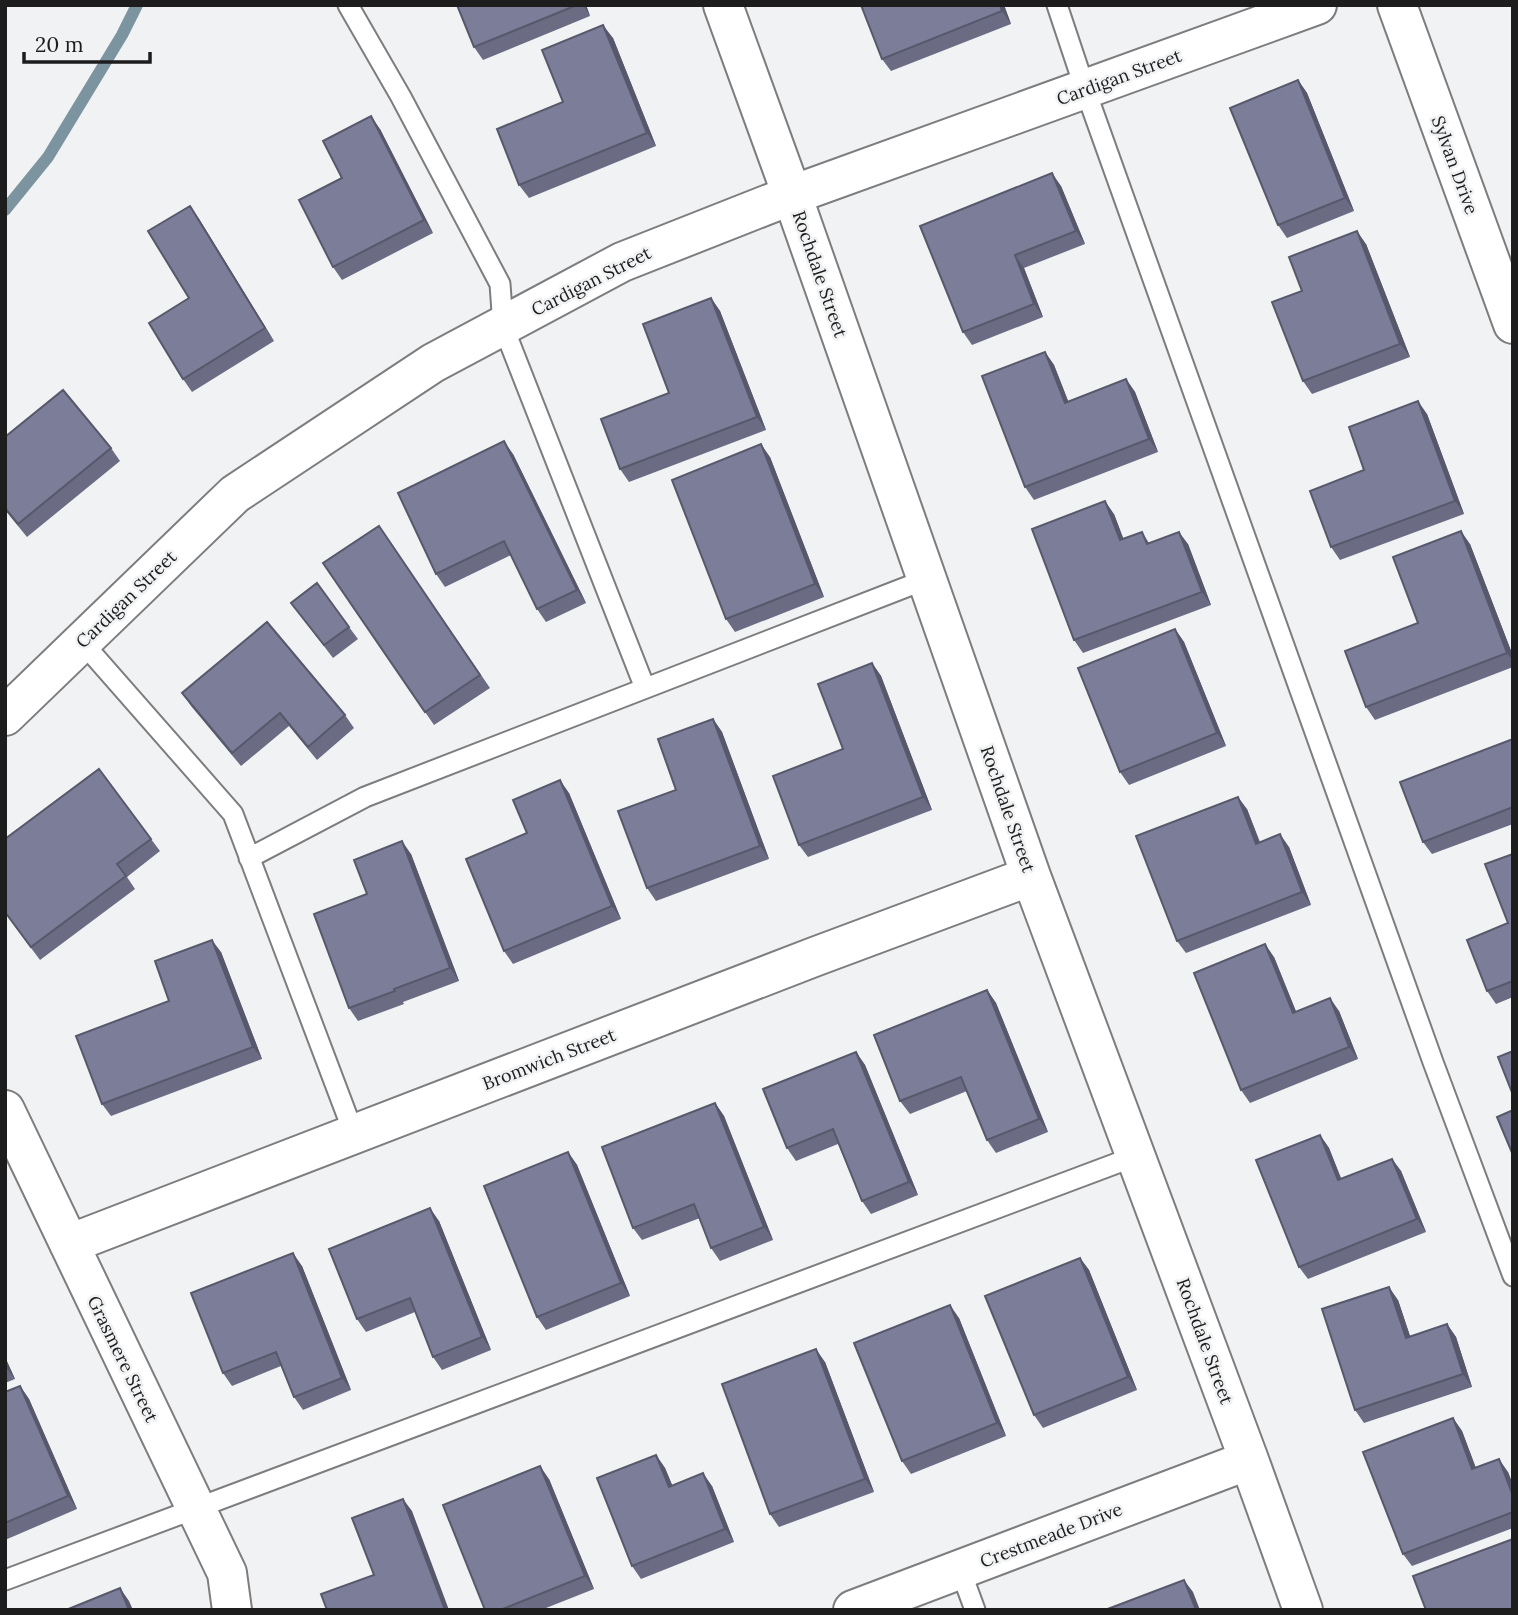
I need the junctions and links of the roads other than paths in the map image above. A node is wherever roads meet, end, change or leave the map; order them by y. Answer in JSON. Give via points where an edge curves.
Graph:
{"nodes":[{"id":1,"x":348,"y":5,"type":"edge"},
{"id":2,"x":723,"y":5,"type":"edge"},
{"id":3,"x":1057,"y":5,"type":"edge"},
{"id":4,"x":1317,"y":5,"type":"edge"},
{"id":5,"x":1397,"y":5,"type":"edge"},
{"id":6,"x":1085,"y":89,"type":"junction"},
{"id":7,"x":792,"y":194,"type":"junction"},
{"id":8,"x":1513,"y":324,"type":"edge"},
{"id":9,"x":503,"y":326,"type":"junction"},
{"id":10,"x":927,"y":579,"type":"junction"},
{"id":11,"x":82,"y":642,"type":"junction"},
{"id":12,"x":645,"y":688,"type":"junction"},
{"id":13,"x":5,"y":716,"type":"edge"},
{"id":14,"x":249,"y":858,"type":"junction"},
{"id":15,"x":1031,"y":876,"type":"junction"},
{"id":16,"x":5,"y":1110,"type":"edge"},
{"id":17,"x":354,"y":1134,"type":"junction"},
{"id":18,"x":1136,"y":1156,"type":"junction"},
{"id":19,"x":69,"y":1244,"type":"junction"},
{"id":20,"x":1513,"y":1276,"type":"edge"},
{"id":21,"x":1249,"y":1460,"type":"junction"},
{"id":22,"x":195,"y":1509,"type":"junction"},
{"id":23,"x":960,"y":1569,"type":"junction"},
{"id":24,"x":5,"y":1580,"type":"edge"},
{"id":25,"x":232,"y":1610,"type":"edge"},
{"id":26,"x":853,"y":1610,"type":"edge"},
{"id":27,"x":975,"y":1610,"type":"edge"},
{"id":28,"x":1303,"y":1610,"type":"edge"}],
"edges":[{"from":1,"to":9,"type":"lane","via":[[500,284]]},
{"from":2,"to":7,"type":"street","name":"Rochdale Street"},
{"from":3,"to":6,"type":"lane"},
{"from":4,"to":6,"type":"street","name":"Cardigan Street"},
{"from":5,"to":8,"type":"street","name":"Sylvan Drive"},
{"from":6,"to":7,"type":"street","name":"Cardigan Street"},
{"from":6,"to":20,"type":"lane"},
{"from":7,"to":9,"type":"street","name":"Cardigan Street","via":[[622,262]]},
{"from":7,"to":10,"type":"street","name":"Rochdale Street"},
{"from":9,"to":11,"type":"street","name":"Cardigan Street","via":[[433,363],[235,494]]},
{"from":9,"to":12,"type":"lane"},
{"from":10,"to":12,"type":"lane"},
{"from":10,"to":15,"type":"street","name":"Rochdale Street"},
{"from":11,"to":13,"type":"street","name":"Cardigan Street"},
{"from":11,"to":14,"type":"lane","via":[[233,814]]},
{"from":12,"to":14,"type":"lane","via":[[365,797]]},
{"from":14,"to":17,"type":"lane"},
{"from":15,"to":17,"type":"street","name":"Bromwich Street"},
{"from":15,"to":18,"type":"street","name":"Rochdale Street"},
{"from":16,"to":19,"type":"street","name":"Grasmere Street"},
{"from":17,"to":19,"type":"street","name":"Bromwich Street"},
{"from":18,"to":21,"type":"street","name":"Rochdale Street"},
{"from":18,"to":22,"type":"lane"},
{"from":19,"to":22,"type":"street","name":"Grasmere Street"},
{"from":21,"to":23,"type":"street","name":"Crestmeade Drive"},
{"from":21,"to":28,"type":"street","name":"Rochdale Street"},
{"from":22,"to":24,"type":"lane"},
{"from":22,"to":25,"type":"street","name":"Grasmere Street","via":[[227,1573]]},
{"from":23,"to":26,"type":"street","name":"Crestmeade Drive"},
{"from":23,"to":27,"type":"lane"}]}
